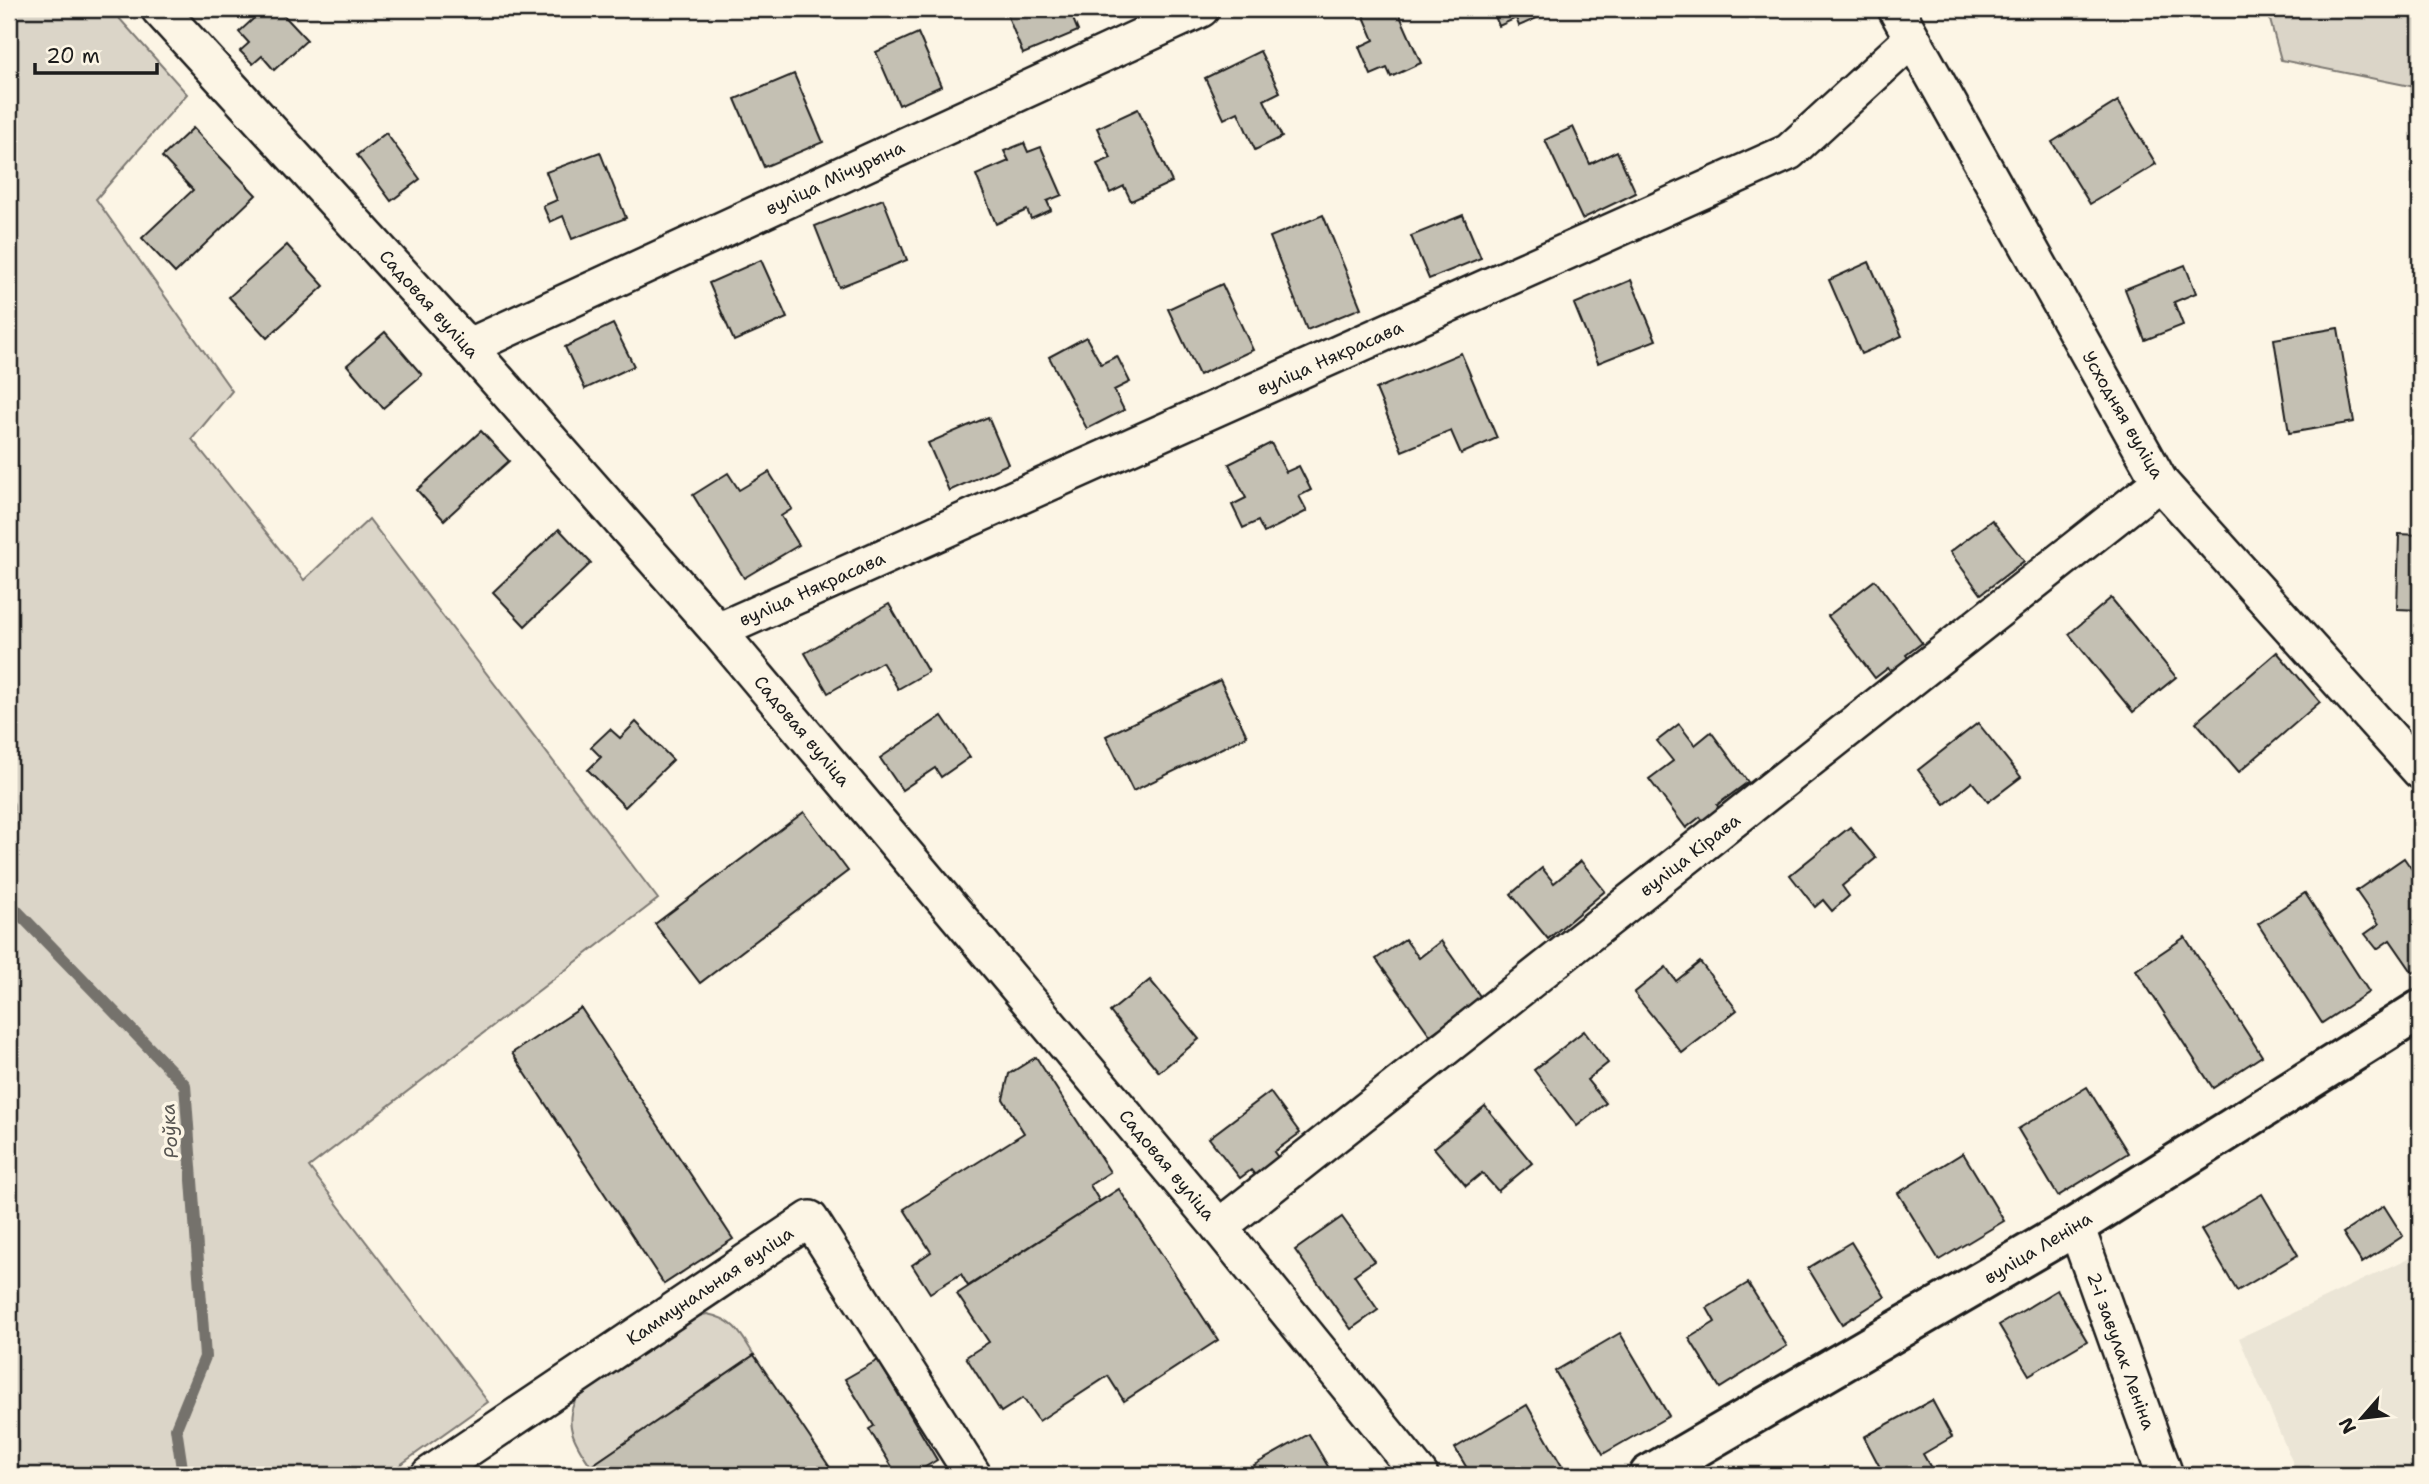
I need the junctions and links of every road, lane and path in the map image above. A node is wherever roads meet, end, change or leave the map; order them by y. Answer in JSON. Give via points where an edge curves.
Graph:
{"nodes":[{"id":1,"x":159,"y":9,"type":"edge"},
{"id":2,"x":1201,"y":9,"type":"edge"},
{"id":3,"x":1896,"y":9,"type":"edge"},
{"id":4,"x":1912,"y":39,"type":"junction"},
{"id":5,"x":468,"y":347,"type":"junction"},
{"id":6,"x":2160,"y":482,"type":"junction"},
{"id":7,"x":718,"y":631,"type":"junction"},
{"id":8,"x":2420,"y":771,"type":"edge"},
{"id":9,"x":2420,"y":1010,"type":"edge"},
{"id":10,"x":2076,"y":1226,"type":"junction"},
{"id":11,"x":1219,"y":1227,"type":"junction"},
{"id":12,"x":429,"y":1475,"type":"edge"},
{"id":13,"x":973,"y":1475,"type":"edge"},
{"id":14,"x":1420,"y":1475,"type":"edge"},
{"id":15,"x":1650,"y":1475,"type":"edge"},
{"id":16,"x":2165,"y":1475,"type":"edge"}],
"edges":[{"from":1,"to":5,"type":"street","name":"Садовая вуліца"},
{"from":2,"to":5,"type":"street","name":"вуліца Мічурына"},
{"from":3,"to":4,"type":"street","name":"Усходняя вуліца"},
{"from":4,"to":6,"type":"street","name":"Усходняя вуліца"},
{"from":4,"to":7,"type":"street","name":"вуліца Някрасава","via":[[1789,152]]},
{"from":5,"to":7,"type":"street","name":"Садовая вуліца"},
{"from":6,"to":8,"type":"street","name":"Усходняя вуліца"},
{"from":6,"to":11,"type":"street","name":"вуліца Кірава"},
{"from":7,"to":11,"type":"street","name":"Садовая вуліца"},
{"from":9,"to":10,"type":"main road","name":"вуліца Леніна"},
{"from":10,"to":15,"type":"main road","name":"вуліца Леніна"},
{"from":10,"to":16,"type":"street","name":"2-і завулак Леніна"},
{"from":11,"to":14,"type":"street","name":"Садовая вуліца"},
{"from":12,"to":13,"type":"street","name":"Каммунальная вуліца","via":[[810,1219]]}]}
